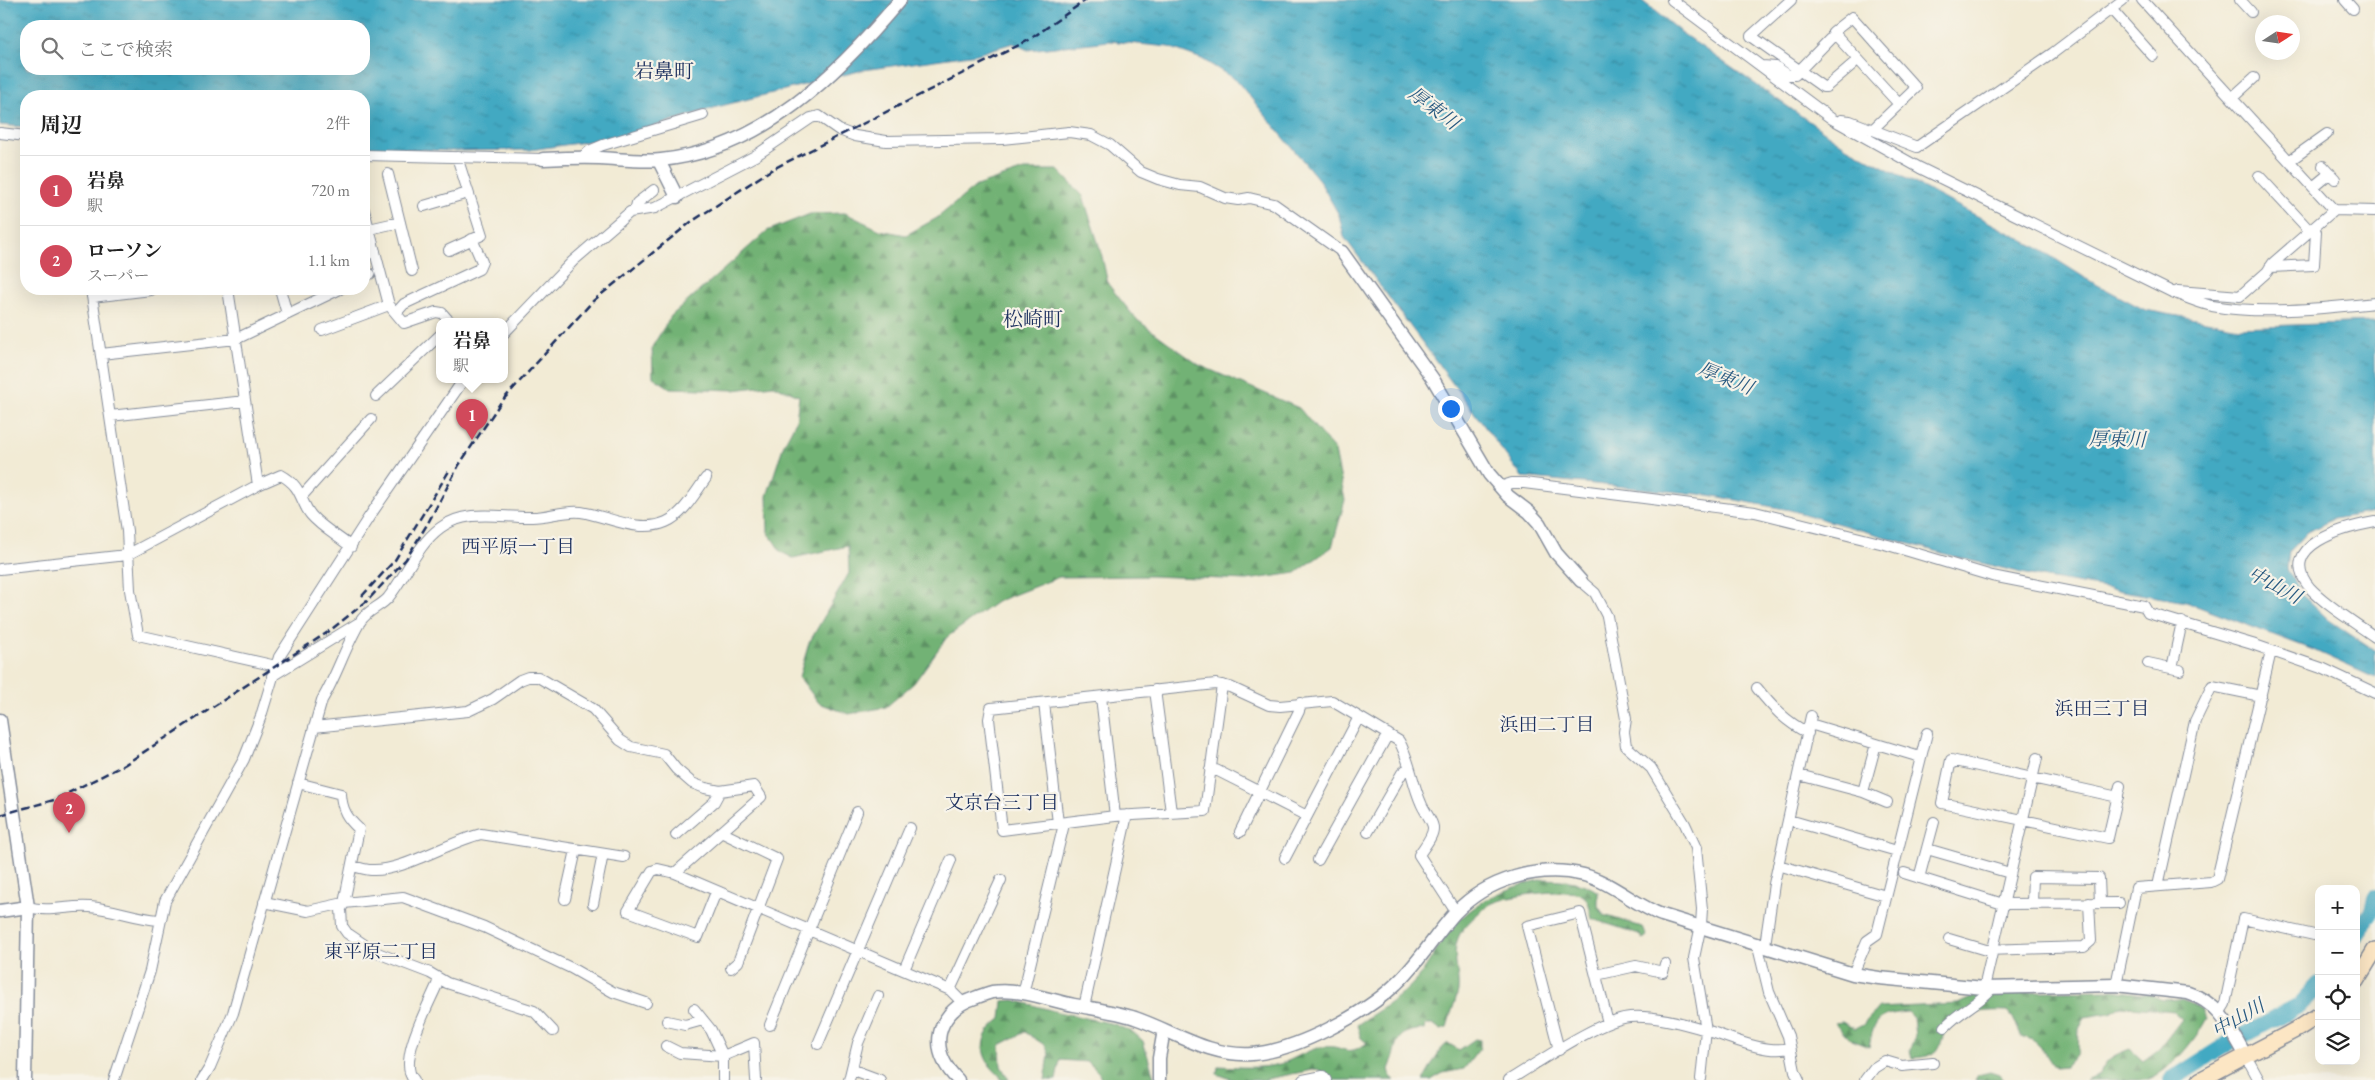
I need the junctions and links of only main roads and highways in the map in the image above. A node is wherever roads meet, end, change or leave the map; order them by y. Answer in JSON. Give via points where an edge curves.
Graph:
{"nodes":[{"id":1,"x":2375,"y":950,"type":"edge"},
{"id":2,"x":2360,"y":975,"type":"edge"},
{"id":3,"x":2315,"y":1018,"type":"edge"},
{"id":4,"x":2200,"y":1080,"type":"edge"}],
"edges":[{"from":1,"to":2,"type":"main road"},
{"from":3,"to":4,"type":"main road","via":[[2299,1028],[2240,1045]]}]}
